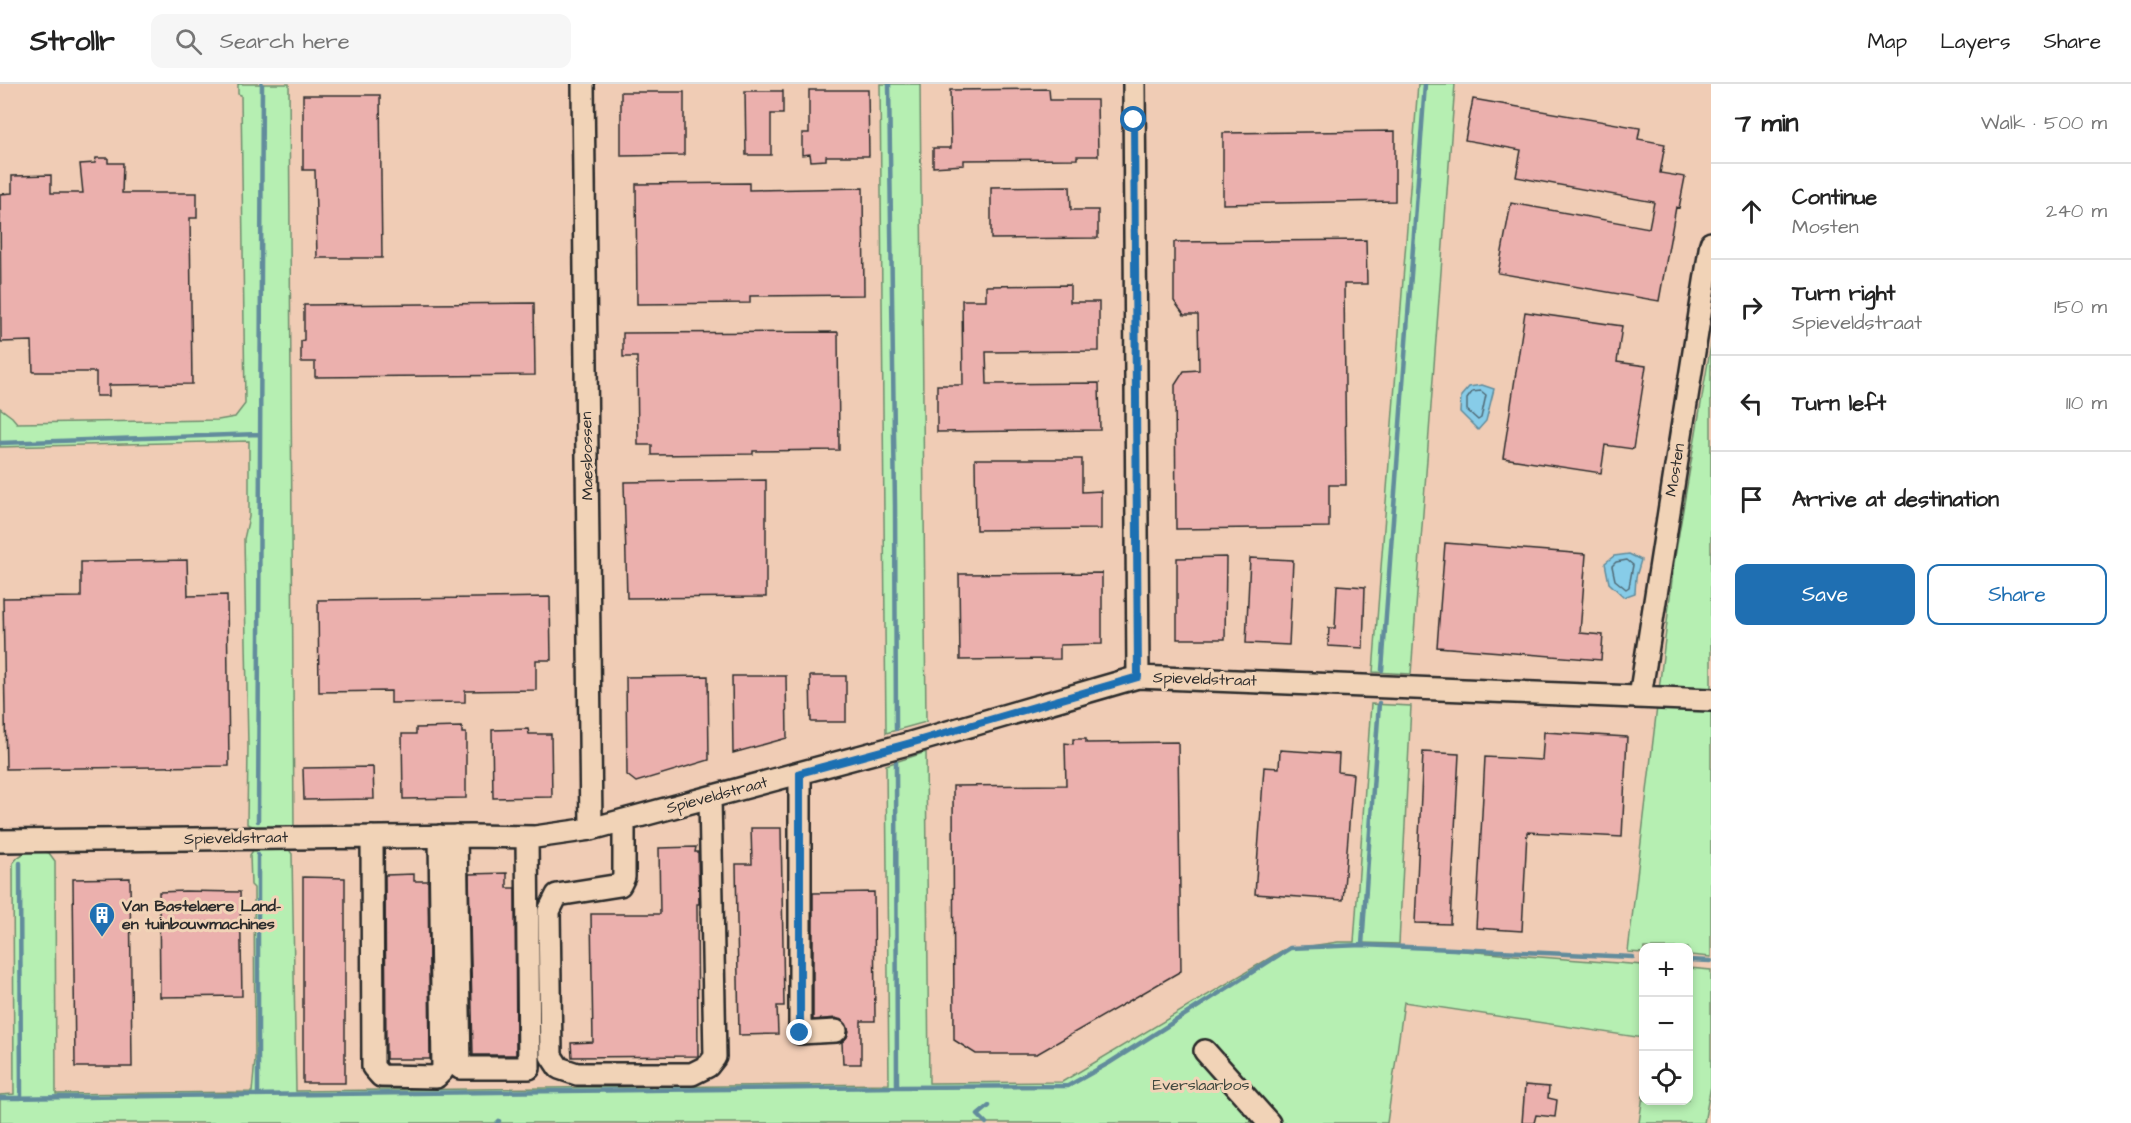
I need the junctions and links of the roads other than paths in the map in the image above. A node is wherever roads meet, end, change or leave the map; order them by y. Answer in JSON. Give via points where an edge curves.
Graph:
{"nodes":[{"id":1,"x":583,"y":84,"type":"edge"},
{"id":2,"x":1134,"y":84,"type":"edge"},
{"id":3,"x":1711,"y":243,"type":"edge"},
{"id":4,"x":1138,"y":677,"type":"junction"},
{"id":5,"x":1640,"y":697,"type":"junction"},
{"id":6,"x":1711,"y":700,"type":"edge"},
{"id":7,"x":800,"y":773,"type":"junction"},
{"id":8,"x":710,"y":797,"type":"junction"},
{"id":9,"x":624,"y":821,"type":"junction"},
{"id":10,"x":591,"y":829,"type":"junction"},
{"id":11,"x":448,"y":836,"type":"junction"},
{"id":12,"x":372,"y":837,"type":"junction"},
{"id":13,"x":527,"y":837,"type":"junction"},
{"id":14,"x":0,"y":841,"type":"edge"},
{"id":15,"x":836,"y":1031,"type":"dead end"},
{"id":16,"x":1205,"y":1051,"type":"dead end"},
{"id":17,"x":1269,"y":1123,"type":"edge"}],
"edges":[{"from":1,"to":10,"type":"street","name":"Maesbossen"},
{"from":2,"to":4,"type":"street"},
{"from":3,"to":5,"type":"street","name":"Mosten"},
{"from":4,"to":5,"type":"street","name":"Spieveldstraat"},
{"from":4,"to":7,"type":"street","name":"Spieveldstraat"},
{"from":5,"to":6,"type":"street","name":"Spieveldstraat"},
{"from":7,"to":8,"type":"street","name":"Spieveldstraat"},
{"from":7,"to":15,"type":"street","via":[[800,1033]]},
{"from":8,"to":9,"type":"street","name":"Spieveldstraat"},
{"from":8,"to":9,"type":"street","via":[[715,1057],[708,1066],[692,1074],[577,1074],[559,1068],[551,1056],[549,911],[557,895],[620,885],[624,877]]},
{"from":9,"to":10,"type":"street","name":"Spieveldstraat"},
{"from":10,"to":13,"type":"street","name":"Spieveldstraat"},
{"from":11,"to":12,"type":"street","name":"Spieveldstraat"},
{"from":11,"to":12,"type":"street","via":[[442,1070],[436,1077],[381,1076],[373,1067]]},
{"from":11,"to":13,"type":"street","name":"Spieveldstraat"},
{"from":11,"to":13,"type":"street","via":[[460,1068],[529,1068]]},
{"from":12,"to":14,"type":"street","name":"Spieveldstraat"},
{"from":16,"to":17,"type":"street"}]}
